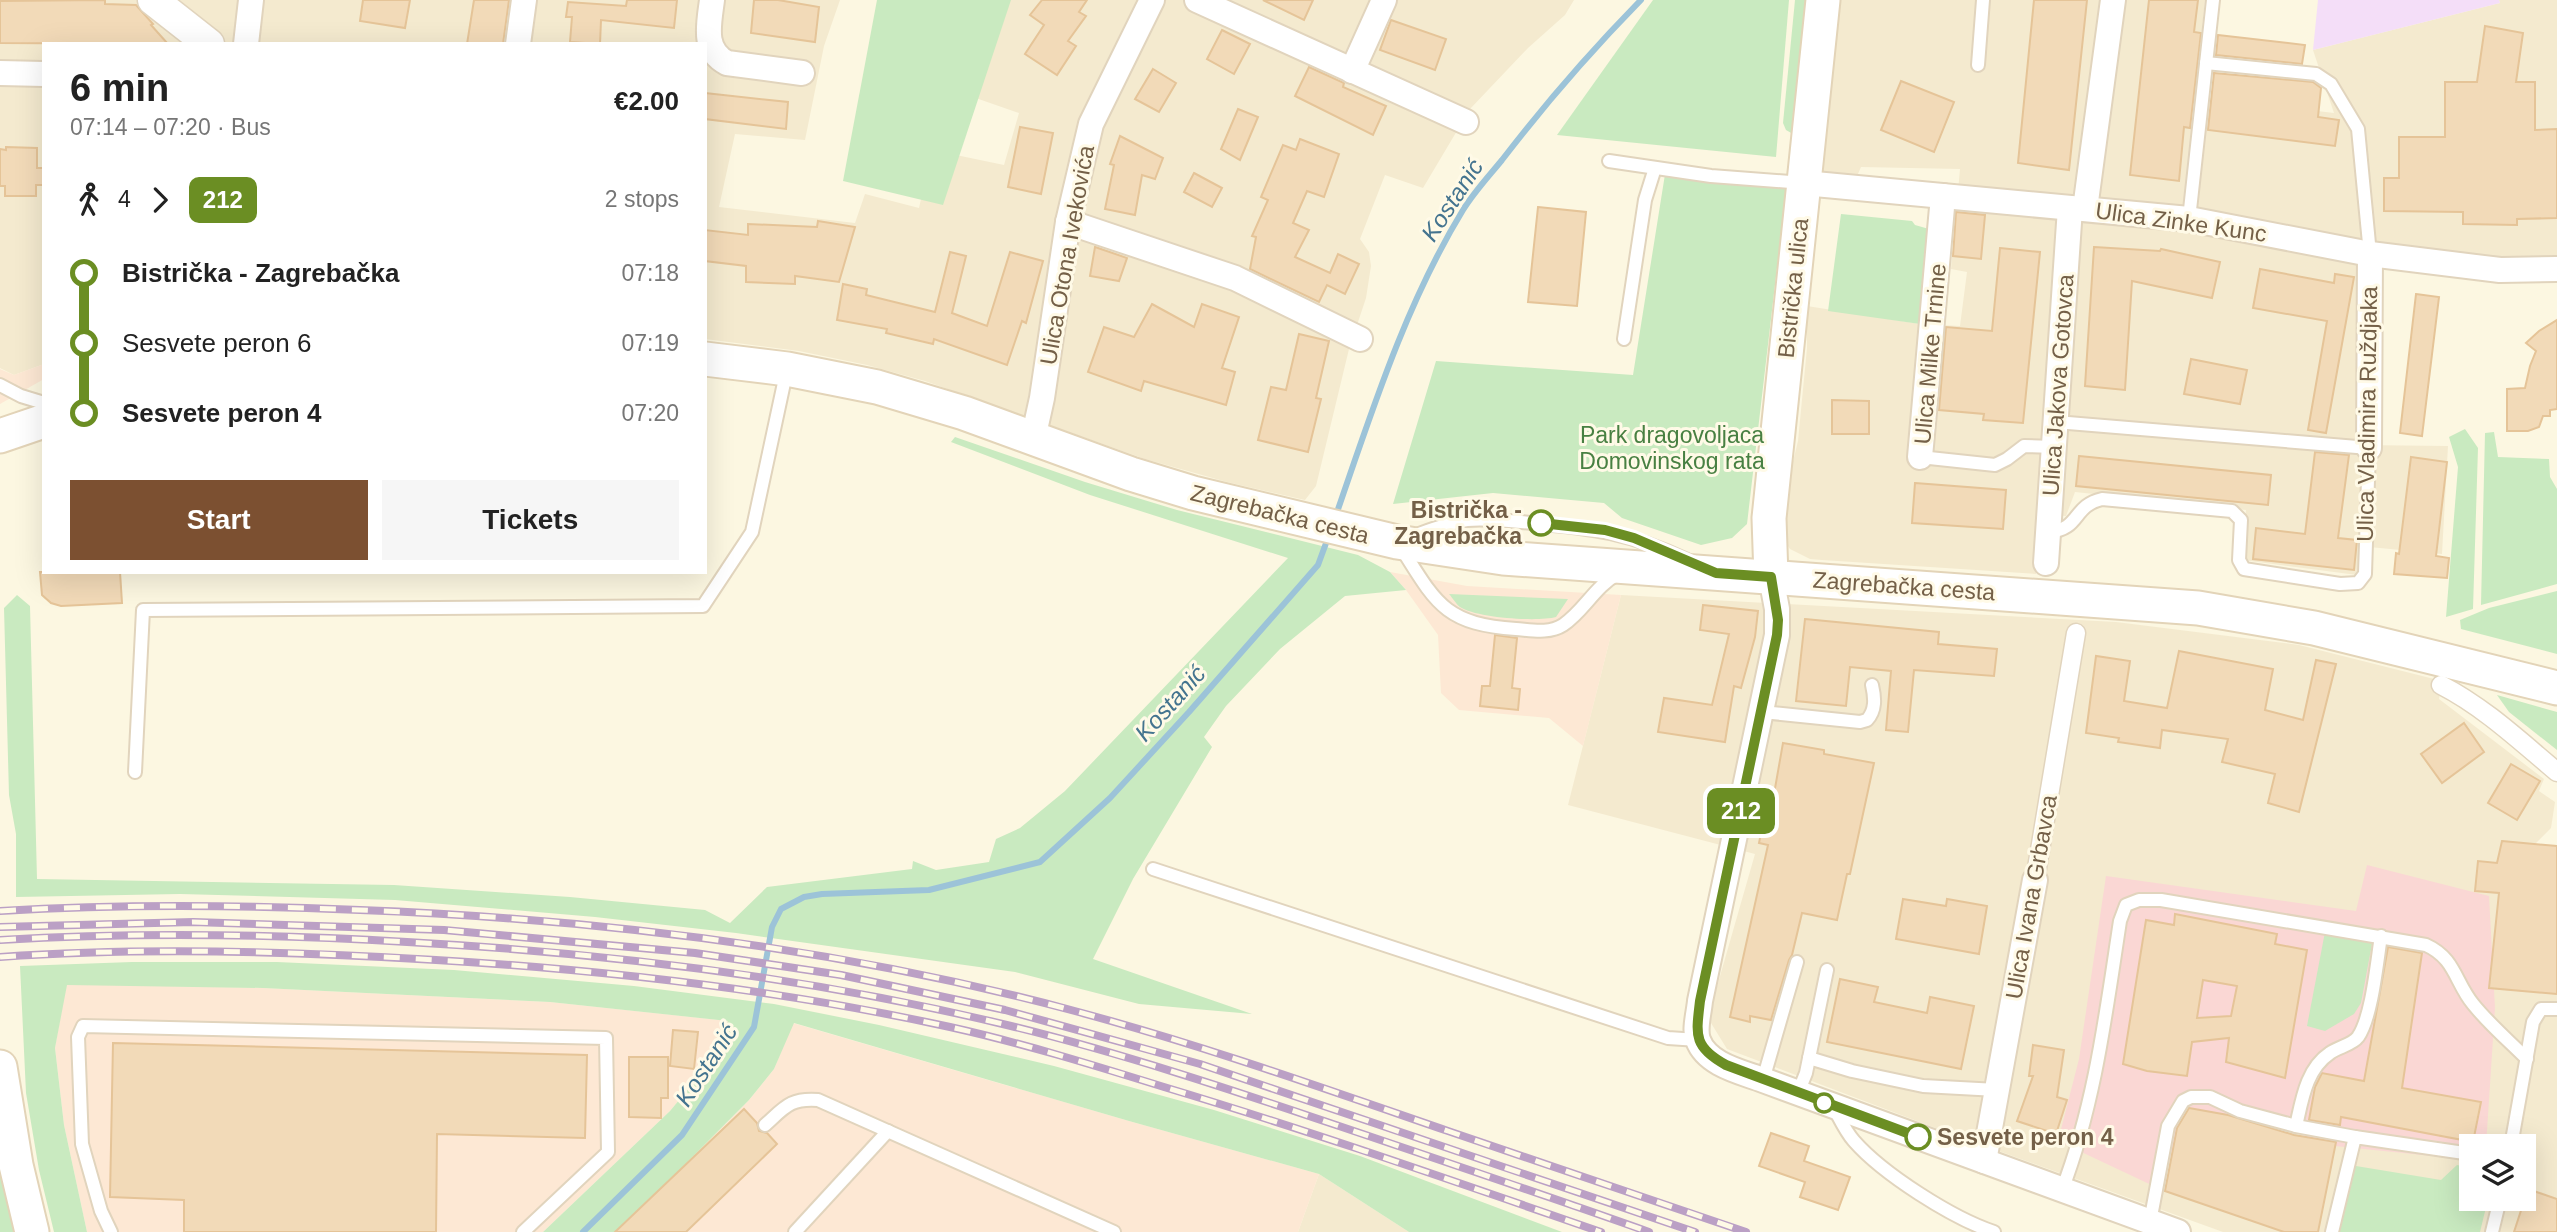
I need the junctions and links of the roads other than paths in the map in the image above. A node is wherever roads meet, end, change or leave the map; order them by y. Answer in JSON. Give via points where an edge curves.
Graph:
{"nodes":[{"id":1,"x":153,"y":0,"type":"edge"},
{"id":2,"x":251,"y":0,"type":"edge"},
{"id":3,"x":524,"y":0,"type":"edge"},
{"id":4,"x":712,"y":0,"type":"edge"},
{"id":5,"x":1152,"y":0,"type":"edge"},
{"id":6,"x":1196,"y":0,"type":"edge"},
{"id":7,"x":1384,"y":0,"type":"edge"},
{"id":8,"x":1823,"y":0,"type":"edge"},
{"id":9,"x":1983,"y":0,"type":"edge"},
{"id":10,"x":2113,"y":0,"type":"edge"},
{"id":11,"x":2213,"y":0,"type":"edge"},
{"id":12,"x":206,"y":42,"type":"edge"},
{"id":13,"x":246,"y":42,"type":"edge"},
{"id":14,"x":518,"y":42,"type":"edge"},
{"id":15,"x":2206,"y":62,"type":"junction"},
{"id":16,"x":1978,"y":65,"type":"dead end"},
{"id":17,"x":1352,"y":71,"type":"junction"},
{"id":18,"x":802,"y":73,"type":"dead end"},
{"id":19,"x":0,"y":74,"type":"edge"},
{"id":20,"x":42,"y":74,"type":"edge"},
{"id":21,"x":1466,"y":122,"type":"dead end"},
{"id":22,"x":1609,"y":161,"type":"dead end"},
{"id":23,"x":1655,"y":168,"type":"junction"},
{"id":24,"x":1804,"y":183,"type":"junction"},
{"id":25,"x":1943,"y":196,"type":"junction"},
{"id":26,"x":2077,"y":208,"type":"junction"},
{"id":27,"x":2189,"y":219,"type":"junction"},
{"id":28,"x":1068,"y":222,"type":"junction"},
{"id":29,"x":2370,"y":254,"type":"junction"},
{"id":30,"x":2557,"y":269,"type":"edge"},
{"id":31,"x":1360,"y":339,"type":"dead end"},
{"id":32,"x":1624,"y":339,"type":"dead end"},
{"id":33,"x":707,"y":359,"type":"edge"},
{"id":34,"x":787,"y":369,"type":"junction"},
{"id":35,"x":0,"y":385,"type":"edge"},
{"id":36,"x":42,"y":403,"type":"edge"},
{"id":37,"x":2056,"y":422,"type":"junction"},
{"id":38,"x":1033,"y":439,"type":"junction"},
{"id":39,"x":2054,"y":447,"type":"junction"},
{"id":40,"x":2368,"y":448,"type":"junction"},
{"id":41,"x":1920,"y":457,"type":"joint"},
{"id":42,"x":2049,"y":532,"type":"junction"},
{"id":43,"x":1397,"y":541,"type":"junction"},
{"id":44,"x":2046,"y":563,"type":"dead end"},
{"id":45,"x":1631,"y":567,"type":"junction"},
{"id":46,"x":1716,"y":573,"type":"junction"},
{"id":47,"x":1771,"y":577,"type":"junction"},
{"id":48,"x":2076,"y":633,"type":"dead end"},
{"id":49,"x":1872,"y":685,"type":"dead end"},
{"id":50,"x":2441,"y":685,"type":"dead end"},
{"id":51,"x":2557,"y":688,"type":"edge"},
{"id":52,"x":1762,"y":712,"type":"junction"},
{"id":53,"x":135,"y":772,"type":"dead end"},
{"id":54,"x":2557,"y":772,"type":"edge"},
{"id":55,"x":1153,"y":869,"type":"dead end"},
{"id":56,"x":2035,"y":880,"type":"joint"},
{"id":57,"x":2381,"y":936,"type":"junction"},
{"id":58,"x":1797,"y":962,"type":"dead end"},
{"id":59,"x":1827,"y":970,"type":"dead end"},
{"id":60,"x":2557,"y":1009,"type":"edge"},
{"id":61,"x":1698,"y":1040,"type":"junction"},
{"id":62,"x":1809,"y":1058,"type":"junction"},
{"id":63,"x":2527,"y":1059,"type":"junction"},
{"id":64,"x":0,"y":1067,"type":"edge"},
{"id":65,"x":1763,"y":1080,"type":"junction"},
{"id":66,"x":1997,"y":1090,"type":"junction"},
{"id":67,"x":1798,"y":1093,"type":"junction"},
{"id":68,"x":1832,"y":1106,"type":"junction"},
{"id":69,"x":765,"y":1125,"type":"dead end"},
{"id":70,"x":2297,"y":1126,"type":"junction"},
{"id":71,"x":888,"y":1131,"type":"junction"},
{"id":72,"x":2513,"y":1134,"type":"edge"},
{"id":73,"x":2355,"y":1137,"type":"junction"},
{"id":74,"x":2459,"y":1152,"type":"edge"},
{"id":75,"x":1984,"y":1161,"type":"junction"},
{"id":76,"x":2062,"y":1190,"type":"junction"},
{"id":77,"x":2497,"y":1211,"type":"edge"},
{"id":78,"x":2150,"y":1222,"type":"junction"},
{"id":79,"x":802,"y":1230,"type":"edge"},
{"id":80,"x":33,"y":1232,"type":"edge"},
{"id":81,"x":111,"y":1232,"type":"edge"},
{"id":82,"x":523,"y":1232,"type":"edge"},
{"id":83,"x":1114,"y":1232,"type":"edge"},
{"id":84,"x":1994,"y":1232,"type":"edge"},
{"id":85,"x":2178,"y":1232,"type":"edge"},
{"id":86,"x":2332,"y":1232,"type":"edge"},
{"id":87,"x":2492,"y":1232,"type":"edge"}],
"edges":[{"from":1,"to":12,"type":"street"},
{"from":2,"to":13,"type":"street"},
{"from":3,"to":14,"type":"street"},
{"from":4,"to":18,"type":"street","via":[[708,38],[718,58]]},
{"from":5,"to":28,"type":"street","name":"Ulica Otona Ivekovića","via":[[1091,124]]},
{"from":6,"to":17,"type":"street"},
{"from":7,"to":17,"type":"street"},
{"from":8,"to":24,"type":"main road","name":"Bistrička ulica"},
{"from":9,"to":16,"type":"lane"},
{"from":10,"to":26,"type":"street","name":"Ulica Jakova Gotovca"},
{"from":11,"to":15,"type":"lane"},
{"from":15,"to":27,"type":"lane"},
{"from":15,"to":29,"type":"lane","via":[[2316,74],[2331,84],[2358,129]]},
{"from":17,"to":21,"type":"street"},
{"from":19,"to":20,"type":"street"},
{"from":22,"to":23,"type":"lane"},
{"from":23,"to":24,"type":"lane"},
{"from":23,"to":32,"type":"lane","via":[[1645,200]]},
{"from":24,"to":25,"type":"street","name":"Ulica Zinke Kunc"},
{"from":24,"to":47,"type":"main road","name":"Bistrička ulica","via":[[1769,518]]},
{"from":25,"to":26,"type":"street","name":"Ulica Zinke Kunc"},
{"from":25,"to":41,"type":"street","name":"Ulica Milke Trnine"},
{"from":26,"to":27,"type":"street","name":"Ulica Zinke Kunc"},
{"from":26,"to":37,"type":"street","name":"Ulica Jakova Gotovca"},
{"from":27,"to":29,"type":"street","name":"Ulica Zinke Kunc"},
{"from":28,"to":31,"type":"street","via":[[1235,278]]},
{"from":28,"to":38,"type":"street","name":"Ulica Otona Ivekovića"},
{"from":29,"to":30,"type":"street","name":"Ulica Zinke Kunc","via":[[2500,270]]},
{"from":29,"to":40,"type":"street","name":"Ulica Vladimira Ruždjaka"},
{"from":33,"to":34,"type":"main road","name":"Zagrebačka cesta"},
{"from":34,"to":38,"type":"main road","name":"Zagrebačka cesta","via":[[915,397]]},
{"from":34,"to":53,"type":"lane","via":[[751,532],[703,606],[143,610]]},
{"from":35,"to":36,"type":"lane"},
{"from":37,"to":39,"type":"street","name":"Ulica Jakova Gotovca"},
{"from":37,"to":40,"type":"lane"},
{"from":38,"to":43,"type":"main road","name":"Zagrebačka cesta","via":[[1193,493]]},
{"from":39,"to":41,"type":"lane","name":"Ulica Milke Trnine","via":[[2024,446],[1994,465]]},
{"from":39,"to":42,"type":"street","name":"Ulica Jakova Gotovca"},
{"from":40,"to":42,"type":"lane","name":"Ulica Vladimira Ruždjaka","via":[[2365,574],[2358,583],[2244,569],[2239,560],[2242,526],[2232,511],[2102,499],[2086,505],[2068,528]]},
{"from":42,"to":44,"type":"street","name":"Ulica Jakova Gotovca"},
{"from":43,"to":45,"type":"main road","name":"Zagrebačka cesta","via":[[1503,558]]},
{"from":43,"to":45,"type":"lane","via":[[1438,601],[1469,622],[1490,627],[1559,628],[1599,588]]},
{"from":43,"to":46,"type":"lane","via":[[1468,520],[1562,525],[1634,538]]},
{"from":45,"to":46,"type":"main road","name":"Zagrebačka cesta"},
{"from":46,"to":47,"type":"main road","name":"Zagrebačka cesta"},
{"from":47,"to":51,"type":"main road","name":"Zagrebačka cesta","via":[[2186,607],[2371,641]]},
{"from":47,"to":52,"type":"street","via":[[1778,620]]},
{"from":48,"to":56,"type":"street","name":"Ulica Ivana Grbavca"},
{"from":49,"to":52,"type":"lane","via":[[1874,707],[1867,720],[1860,722]]},
{"from":50,"to":54,"type":"street","via":[[2475,704]]},
{"from":52,"to":61,"type":"street","via":[[1700,1001]]},
{"from":55,"to":61,"type":"lane","via":[[1622,1024],[1668,1038]]},
{"from":56,"to":66,"type":"street","name":"Ulica Ivana Grbavca"},
{"from":57,"to":63,"type":"lane","via":[[2440,951],[2471,1002]]},
{"from":57,"to":70,"type":"lane","via":[[2365,1023],[2357,1040],[2328,1054],[2313,1072]]},
{"from":57,"to":76,"type":"lane","via":[[2161,900],[2126,905],[2095,1080]]},
{"from":58,"to":65,"type":"lane"},
{"from":59,"to":62,"type":"lane"},
{"from":60,"to":63,"type":"lane","via":[[2537,1013]]},
{"from":61,"to":65,"type":"street","via":[[1711,1057]]},
{"from":62,"to":66,"type":"lane","via":[[1923,1087]]},
{"from":62,"to":67,"type":"lane"},
{"from":63,"to":72,"type":"lane"},
{"from":64,"to":80,"type":"main road","via":[[16,1165]]},
{"from":65,"to":67,"type":"street"},
{"from":66,"to":75,"type":"street","name":"Ulica Ivana Grbavca"},
{"from":67,"to":68,"type":"street"},
{"from":68,"to":75,"type":"street"},
{"from":68,"to":84,"type":"lane","via":[[1852,1139],[1874,1160],[1941,1206]]},
{"from":69,"to":71,"type":"lane","via":[[789,1102],[801,1099],[818,1100]]},
{"from":70,"to":73,"type":"lane"},
{"from":70,"to":78,"type":"lane","via":[[2240,1111],[2210,1097],[2183,1101],[2168,1126]]},
{"from":71,"to":79,"type":"lane"},
{"from":71,"to":83,"type":"lane"},
{"from":73,"to":74,"type":"lane"},
{"from":73,"to":86,"type":"lane"},
{"from":75,"to":76,"type":"street"},
{"from":76,"to":78,"type":"street"},
{"from":77,"to":87,"type":"lane"},
{"from":78,"to":85,"type":"street"},
{"from":81,"to":82,"type":"lane","via":[[82,1144],[78,1037],[83,1026],[606,1038],[608,1152]]}]}
